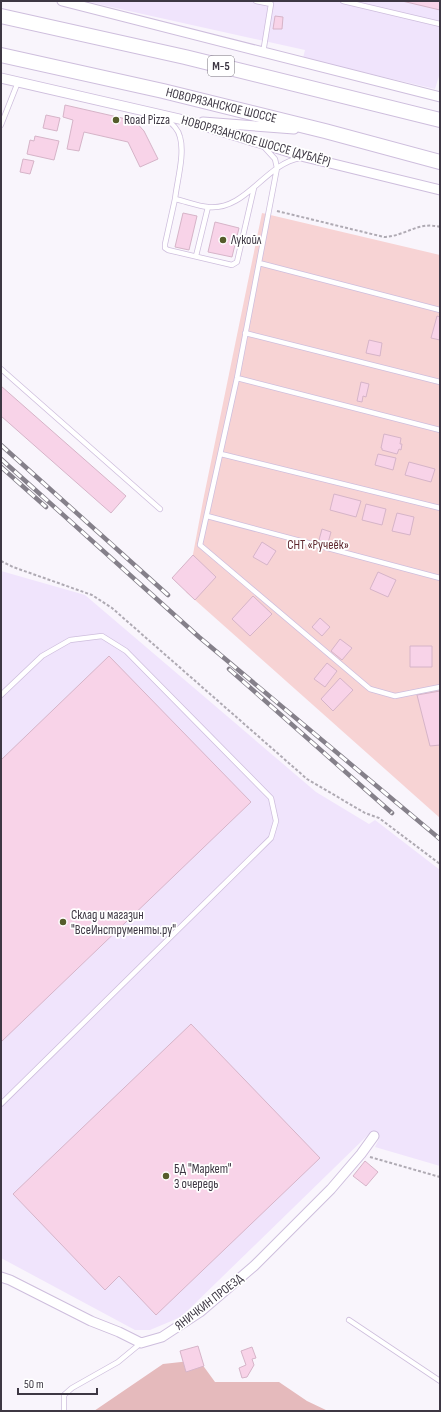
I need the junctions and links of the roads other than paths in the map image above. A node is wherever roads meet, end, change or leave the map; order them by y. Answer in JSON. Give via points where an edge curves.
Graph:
{"nodes":[{"id":1,"x":62,"y":1,"type":"edge"},
{"id":2,"x":256,"y":1,"type":"edge"},
{"id":3,"x":342,"y":1,"type":"edge"},
{"id":4,"x":1,"y":16,"type":"edge"},
{"id":5,"x":440,"y":24,"type":"edge"},
{"id":6,"x":263,"y":53,"type":"junction"},
{"id":7,"x":1,"y":55,"type":"edge"},
{"id":8,"x":1,"y":78,"type":"edge"},
{"id":9,"x":18,"y":82,"type":"junction"},
{"id":10,"x":440,"y":97,"type":"edge"},
{"id":11,"x":161,"y":114,"type":"junction"},
{"id":12,"x":440,"y":120,"type":"edge"},
{"id":13,"x":188,"y":121,"type":"junction"},
{"id":14,"x":1,"y":125,"type":"edge"},
{"id":15,"x":325,"y":131,"type":"junction"},
{"id":16,"x":256,"y":142,"type":"junction"},
{"id":17,"x":305,"y":157,"type":"junction"},
{"id":18,"x":440,"y":162,"type":"edge"},
{"id":19,"x":277,"y":168,"type":"junction"},
{"id":20,"x":254,"y":188,"type":"junction"},
{"id":21,"x":440,"y":190,"type":"edge"},
{"id":22,"x":175,"y":199,"type":"junction"},
{"id":23,"x":208,"y":207,"type":"junction"},
{"id":24,"x":196,"y":256,"type":"junction"},
{"id":25,"x":259,"y":263,"type":"junction"},
{"id":26,"x":440,"y":310,"type":"edge"},
{"id":27,"x":245,"y":333,"type":"junction"},
{"id":28,"x":1,"y":369,"type":"edge"},
{"id":29,"x":237,"y":378,"type":"junction"},
{"id":30,"x":440,"y":382,"type":"edge"},
{"id":31,"x":440,"y":430,"type":"edge"},
{"id":32,"x":221,"y":454,"type":"junction"},
{"id":33,"x":440,"y":508,"type":"edge"},
{"id":34,"x":160,"y":509,"type":"dead end"},
{"id":35,"x":207,"y":516,"type":"junction"},
{"id":36,"x":440,"y":578,"type":"edge"},
{"id":37,"x":440,"y":687,"type":"edge"},
{"id":38,"x":1,"y":695,"type":"edge"},
{"id":39,"x":1,"y":1104,"type":"edge"},
{"id":40,"x":374,"y":1136,"type":"dead end"},
{"id":41,"x":1,"y":1277,"type":"edge"},
{"id":42,"x":349,"y":1320,"type":"dead end"},
{"id":43,"x":141,"y":1343,"type":"junction"},
{"id":44,"x":440,"y":1381,"type":"edge"},
{"id":45,"x":64,"y":1411,"type":"edge"}],
"edges":[{"from":1,"to":6,"type":"street"},
{"from":2,"to":6,"type":"lane","via":[[271,4]]},
{"from":3,"to":5,"type":"lane"},
{"from":4,"to":12,"type":"highway","number":"М-5","via":[[186,57]]},
{"from":6,"to":10,"type":"street"},
{"from":7,"to":15,"type":"highway","name":"НОВОРЯЗАНСКОЕ ШОССЕ"},
{"from":8,"to":9,"type":"street","name":"НОВОРЯЗАНСКОЕ ШОССЕ (ДУБЛЁР)"},
{"from":9,"to":11,"type":"street","name":"НОВОРЯЗАНСКОЕ ШОССЕ (ДУБЛЁР)"},
{"from":9,"to":14,"type":"lane"},
{"from":11,"to":13,"type":"street","name":"НОВОРЯЗАНСКОЕ ШОССЕ (ДУБЛЁР)"},
{"from":11,"to":22,"type":"lane","via":[[175,126],[180,137],[182,152]]},
{"from":13,"to":15,"type":"street"},
{"from":13,"to":16,"type":"street","name":"НОВОРЯЗАНСКОЕ ШОССЕ (ДУБЛЁР)"},
{"from":15,"to":18,"type":"highway","name":"НОВОРЯЗАНСКОЕ ШОССЕ"},
{"from":16,"to":17,"type":"street","name":"НОВОРЯЗАНСКОЕ ШОССЕ (ДУБЛЁР)"},
{"from":16,"to":19,"type":"lane","via":[[273,156]]},
{"from":17,"to":19,"type":"lane"},
{"from":17,"to":21,"type":"street","name":"НОВОРЯЗАНСКОЕ ШОССЕ (ДУБЛЁР)"},
{"from":19,"to":20,"type":"lane"},
{"from":19,"to":25,"type":"lane"},
{"from":20,"to":23,"type":"lane","via":[[230,203]]},
{"from":20,"to":24,"type":"lane","via":[[237,262],[232,264]]},
{"from":22,"to":23,"type":"lane"},
{"from":22,"to":24,"type":"lane","via":[[165,248]]},
{"from":23,"to":24,"type":"lane"},
{"from":25,"to":26,"type":"lane"},
{"from":25,"to":27,"type":"lane"},
{"from":27,"to":29,"type":"lane"},
{"from":27,"to":30,"type":"lane"},
{"from":28,"to":34,"type":"lane"},
{"from":29,"to":31,"type":"lane"},
{"from":29,"to":32,"type":"lane"},
{"from":32,"to":33,"type":"lane"},
{"from":32,"to":35,"type":"lane"},
{"from":35,"to":36,"type":"lane"},
{"from":35,"to":37,"type":"lane","via":[[200,545],[370,689],[395,696]]},
{"from":38,"to":39,"type":"lane","via":[[42,656],[70,640],[102,636],[126,651],[271,798],[276,821],[271,838]]},
{"from":40,"to":43,"type":"street","name":"ЯНИЧКИН ПРОЕЗД","via":[[331,1189],[254,1266],[200,1312],[162,1337]]},
{"from":41,"to":43,"type":"street"},
{"from":42,"to":44,"type":"lane"},
{"from":43,"to":45,"type":"lane","via":[[118,1362],[64,1395]]}]}
